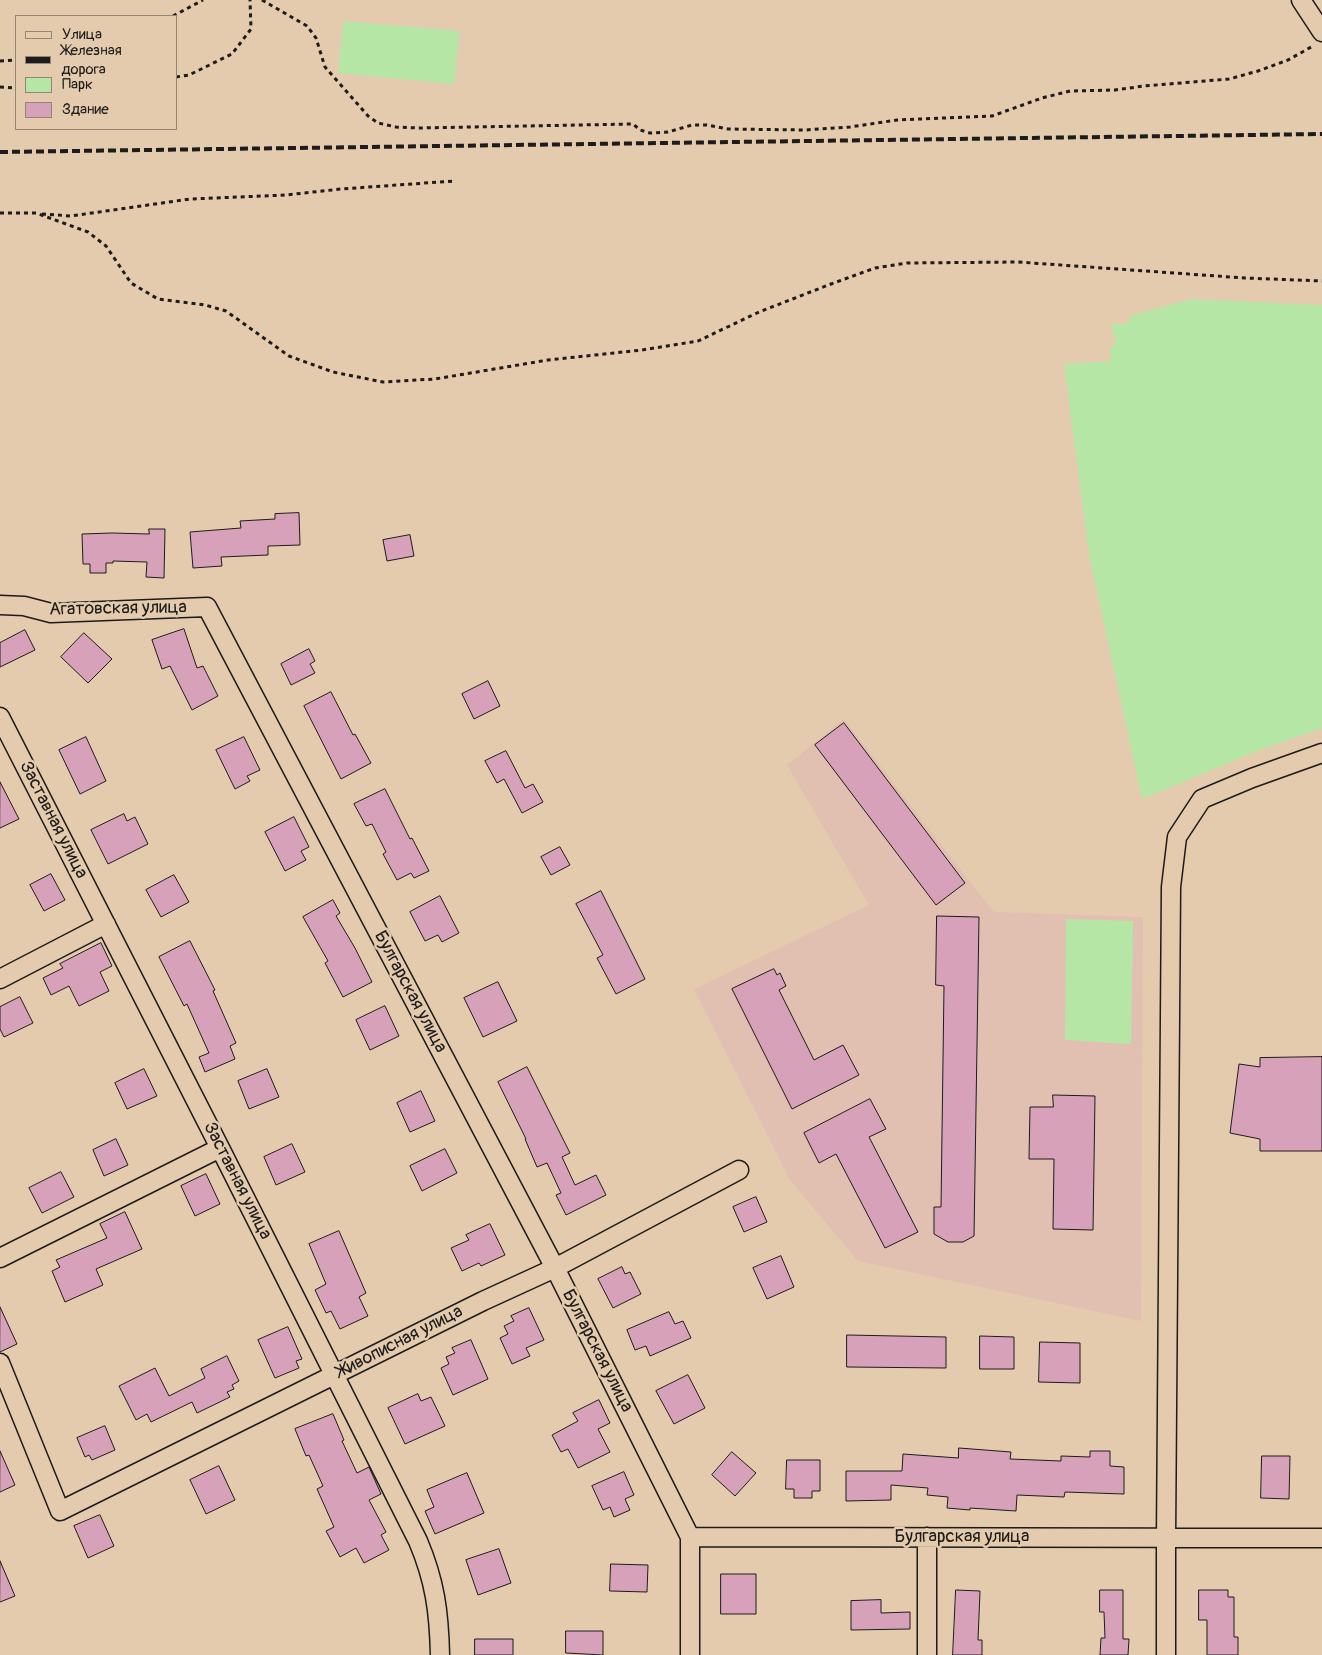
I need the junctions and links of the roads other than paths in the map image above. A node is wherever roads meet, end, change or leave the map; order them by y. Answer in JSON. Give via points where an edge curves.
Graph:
{"nodes":[{"id":1,"x":1301,"y":0,"type":"edge"},
{"id":2,"x":1318,"y":38,"type":"edge"},
{"id":3,"x":0,"y":605,"type":"edge"},
{"id":4,"x":207,"y":607,"type":"joint"},
{"id":5,"x":0,"y":717,"type":"edge"},
{"id":6,"x":1322,"y":753,"type":"edge"},
{"id":7,"x":106,"y":924,"type":"junction"},
{"id":8,"x":0,"y":979,"type":"edge"},
{"id":9,"x":220,"y":1148,"type":"junction"},
{"id":10,"x":739,"y":1170,"type":"dead end"},
{"id":11,"x":0,"y":1258,"type":"edge"},
{"id":12,"x":555,"y":1268,"type":"junction"},
{"id":13,"x":0,"y":1364,"type":"edge"},
{"id":14,"x":335,"y":1375,"type":"junction"},
{"id":15,"x":690,"y":1537,"type":"junction"},
{"id":16,"x":927,"y":1537,"type":"junction"},
{"id":17,"x":1166,"y":1538,"type":"junction"},
{"id":18,"x":1322,"y":1538,"type":"edge"},
{"id":19,"x":440,"y":1655,"type":"edge"},
{"id":20,"x":690,"y":1655,"type":"edge"},
{"id":21,"x":927,"y":1655,"type":"edge"},
{"id":22,"x":1166,"y":1655,"type":"edge"}],
"edges":[{"from":1,"to":2,"type":"street"},
{"from":3,"to":4,"type":"street","name":"Агатовская улица","via":[[51,612]]},
{"from":4,"to":12,"type":"street","name":"Булгарская улица"},
{"from":5,"to":7,"type":"street","name":"Заставная улица"},
{"from":6,"to":17,"type":"street","via":[[1202,799],[1177,837],[1171,887]]},
{"from":7,"to":8,"type":"street"},
{"from":7,"to":9,"type":"street","name":"Заставная улица"},
{"from":9,"to":11,"type":"street"},
{"from":9,"to":14,"type":"street","name":"Заставная улица"},
{"from":10,"to":12,"type":"street","name":"Живописная улица"},
{"from":12,"to":14,"type":"street","name":"Живописная улица"},
{"from":12,"to":15,"type":"street","name":"Булгарская улица"},
{"from":13,"to":14,"type":"street","name":"Живописная улица","via":[[60,1511]]},
{"from":14,"to":19,"type":"street","name":"Заставная улица","via":[[429,1568],[436,1599]]},
{"from":15,"to":16,"type":"street","name":"Булгарская улица"},
{"from":15,"to":20,"type":"street"},
{"from":16,"to":17,"type":"street","name":"Булгарская улица"},
{"from":16,"to":21,"type":"street"},
{"from":17,"to":18,"type":"street","name":"Булгарская улица"},
{"from":17,"to":22,"type":"street"}]}
